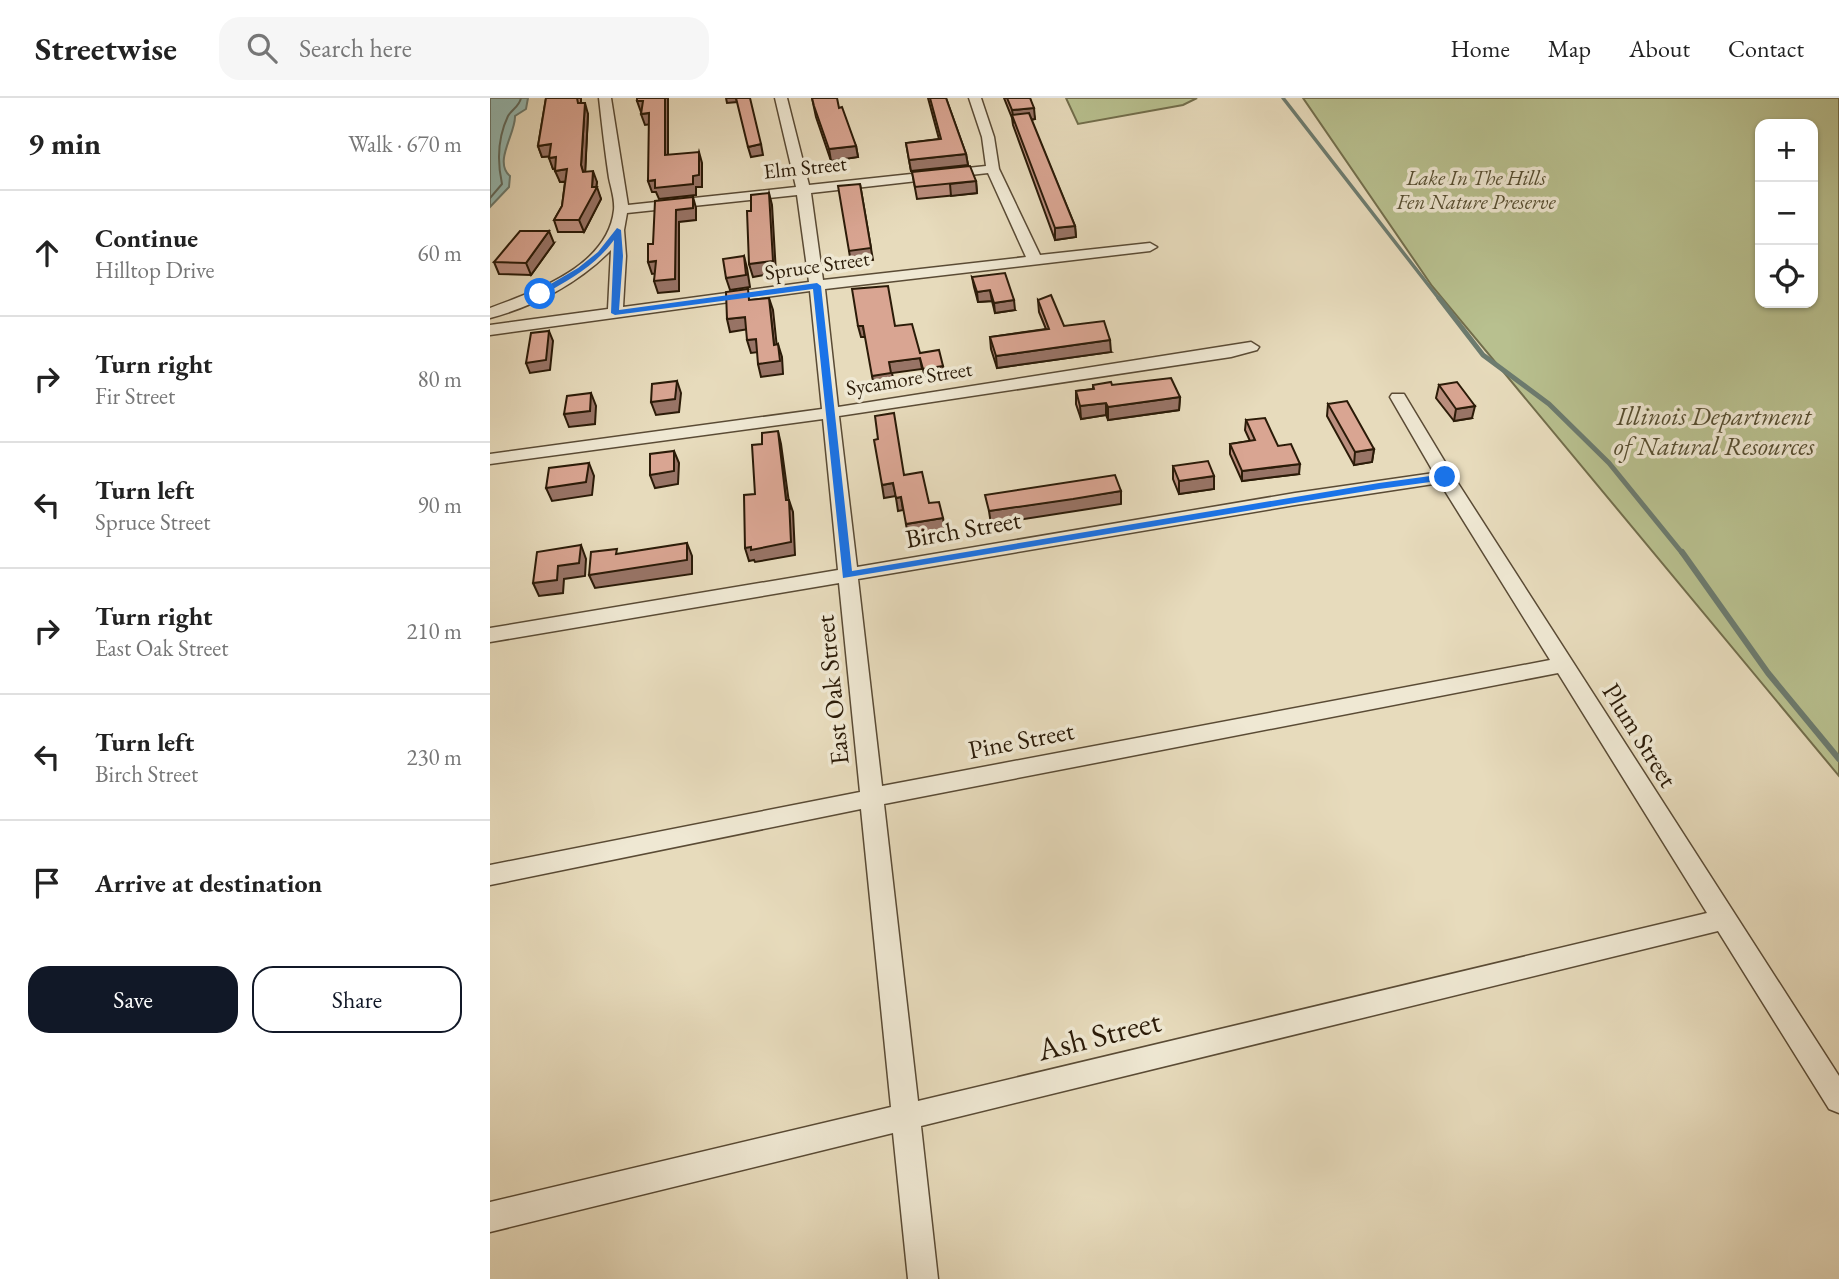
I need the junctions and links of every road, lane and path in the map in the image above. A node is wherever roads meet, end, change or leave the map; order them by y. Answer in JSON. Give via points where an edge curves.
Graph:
{"nodes":[{"id":1,"x":605,"y":98,"type":"edge"},
{"id":2,"x":781,"y":98,"type":"edge"},
{"id":3,"x":975,"y":98,"type":"edge"},
{"id":4,"x":993,"y":169,"type":"junction"},
{"id":5,"x":804,"y":188,"type":"junction"},
{"id":6,"x":621,"y":210,"type":"junction"},
{"id":7,"x":617,"y":230,"type":"junction"},
{"id":8,"x":1150,"y":247,"type":"dead end"},
{"id":9,"x":1035,"y":261,"type":"junction"},
{"id":10,"x":817,"y":286,"type":"junction"},
{"id":11,"x":490,"y":313,"type":"edge"},
{"id":12,"x":615,"y":313,"type":"junction"},
{"id":13,"x":490,"y":330,"type":"edge"},
{"id":14,"x":1251,"y":347,"type":"dead end"},
{"id":15,"x":1398,"y":397,"type":"dead end"},
{"id":16,"x":829,"y":414,"type":"junction"},
{"id":17,"x":490,"y":459,"type":"edge"},
{"id":18,"x":1445,"y":477,"type":"junction"},
{"id":19,"x":847,"y":576,"type":"junction"},
{"id":20,"x":490,"y":635,"type":"edge"},
{"id":21,"x":1563,"y":665,"type":"junction"},
{"id":22,"x":872,"y":797,"type":"junction"},
{"id":23,"x":490,"y":875,"type":"edge"},
{"id":24,"x":1724,"y":919,"type":"junction"},
{"id":25,"x":1839,"y":1100,"type":"edge"},
{"id":26,"x":908,"y":1118,"type":"junction"},
{"id":27,"x":490,"y":1217,"type":"edge"},
{"id":28,"x":923,"y":1279,"type":"edge"}],
"edges":[{"from":1,"to":6,"type":"street"},
{"from":2,"to":5,"type":"street","name":"East Oak Street"},
{"from":3,"to":4,"type":"street"},
{"from":4,"to":5,"type":"street","name":"Elm Street"},
{"from":4,"to":9,"type":"street"},
{"from":5,"to":6,"type":"street","name":"Elm Street"},
{"from":5,"to":10,"type":"street","name":"East Oak Street"},
{"from":6,"to":7,"type":"street"},
{"from":7,"to":11,"type":"street","via":[[581,270],[540,294]]},
{"from":7,"to":12,"type":"street"},
{"from":8,"to":9,"type":"street","name":"Spruce Street"},
{"from":9,"to":10,"type":"street","name":"Spruce Street"},
{"from":10,"to":12,"type":"street","name":"Spruce Street"},
{"from":10,"to":16,"type":"street","name":"East Oak Street"},
{"from":12,"to":13,"type":"street","name":"Spruce Street"},
{"from":14,"to":16,"type":"street","name":"Sycamore Street"},
{"from":15,"to":18,"type":"street","name":"Plum Street"},
{"from":16,"to":17,"type":"street","name":"Sycamore Street"},
{"from":16,"to":19,"type":"street","name":"East Oak Street"},
{"from":18,"to":19,"type":"street","name":"Birch Street"},
{"from":18,"to":21,"type":"street","name":"Plum Street"},
{"from":19,"to":20,"type":"street","name":"Birch Street"},
{"from":19,"to":22,"type":"street","name":"East Oak Street"},
{"from":21,"to":22,"type":"street","name":"Pine Street"},
{"from":21,"to":24,"type":"street","name":"Plum Street"},
{"from":22,"to":23,"type":"street","name":"Pine Street"},
{"from":22,"to":26,"type":"street","name":"East Oak Street"},
{"from":24,"to":25,"type":"street","name":"Plum Street"},
{"from":24,"to":26,"type":"street","name":"Ash Street"},
{"from":26,"to":27,"type":"street","name":"Ash Street"},
{"from":26,"to":28,"type":"street","name":"East Oak Street"}]}
